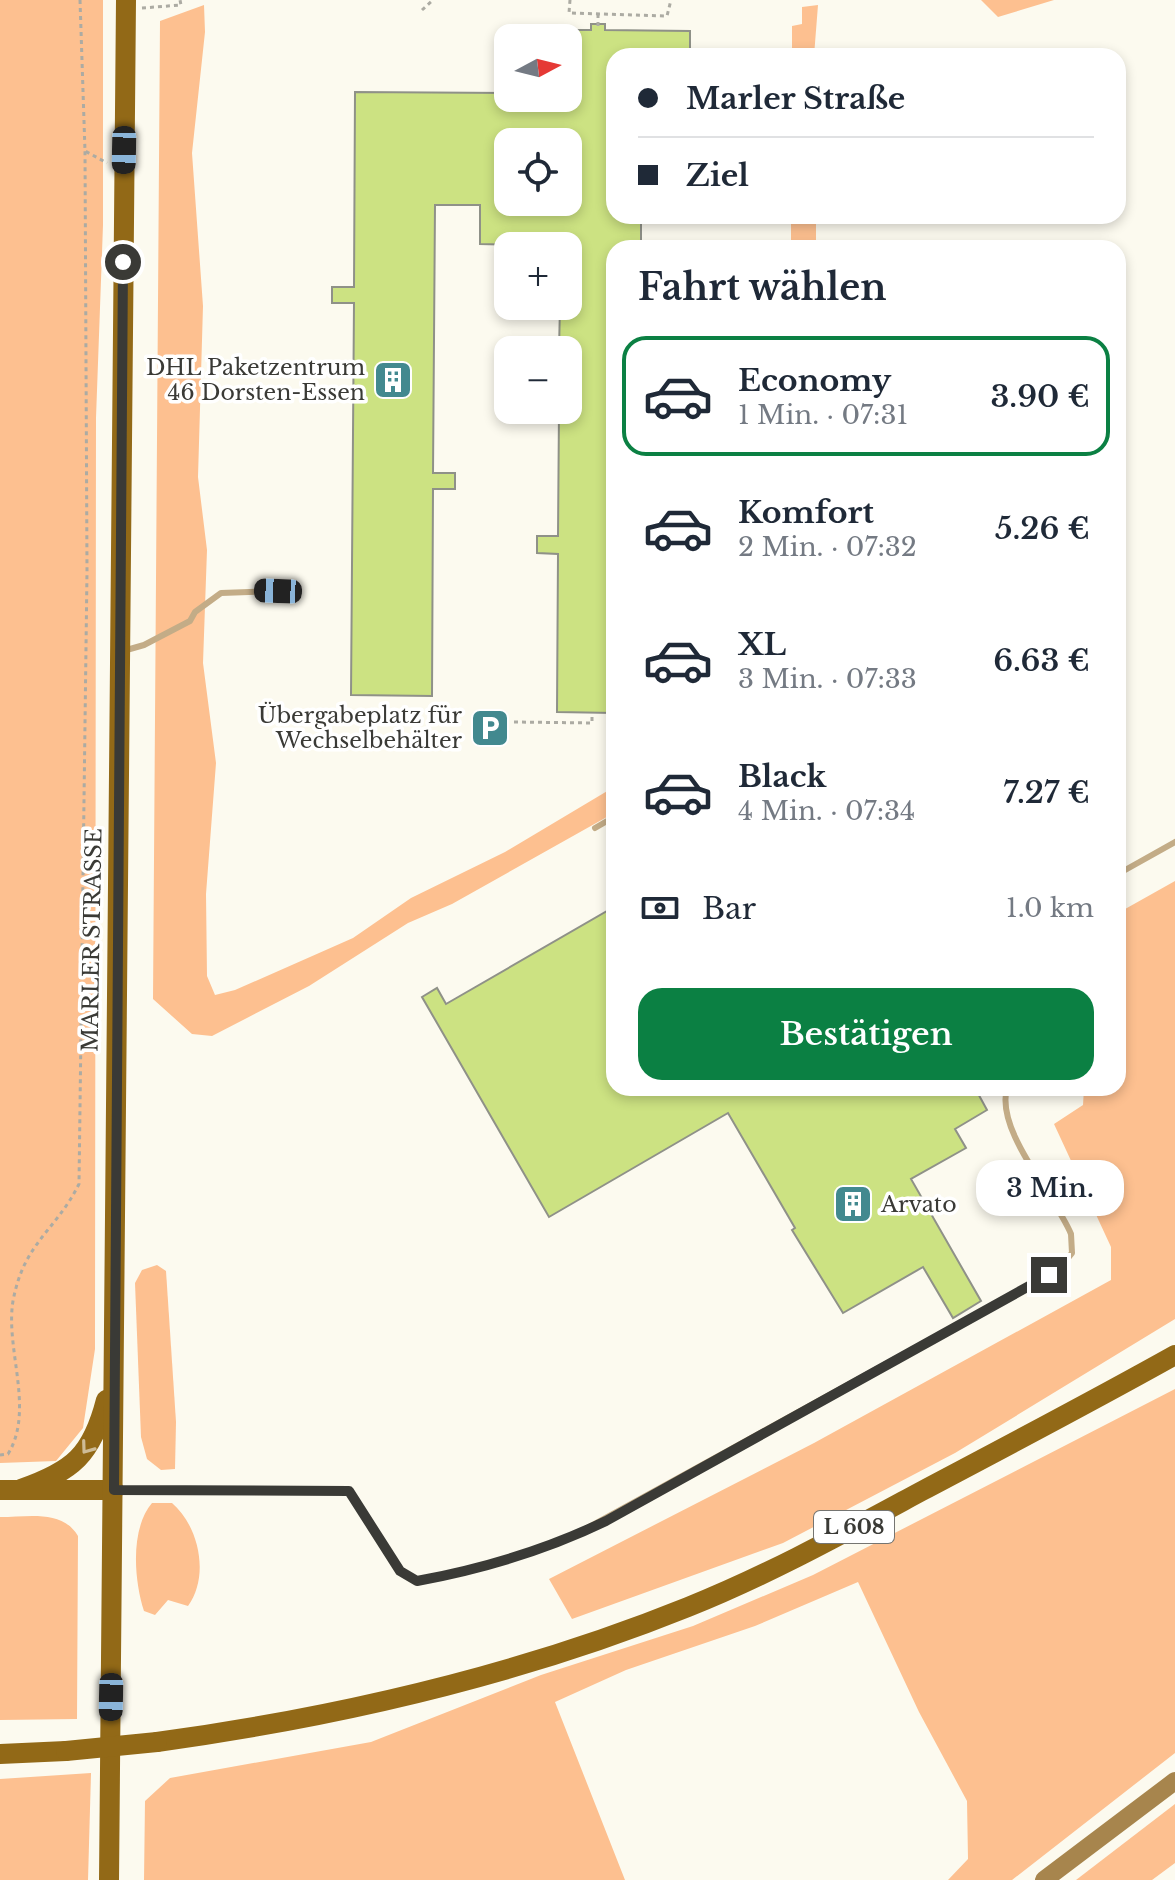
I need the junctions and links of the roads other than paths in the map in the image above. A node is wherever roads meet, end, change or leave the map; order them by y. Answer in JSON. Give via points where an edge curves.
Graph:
{"nodes":[{"id":1,"x":126,"y":5,"type":"edge"},
{"id":2,"x":278,"y":591,"type":"dead end"},
{"id":3,"x":119,"y":653,"type":"junction"},
{"id":4,"x":606,"y":822,"type":"edge"},
{"id":5,"x":595,"y":828,"type":"dead end"},
{"id":6,"x":1175,"y":842,"type":"edge"},
{"id":7,"x":1126,"y":870,"type":"edge"},
{"id":8,"x":1006,"y":1096,"type":"edge"},
{"id":9,"x":1175,"y":1355,"type":"edge"},
{"id":10,"x":113,"y":1375,"type":"junction"},
{"id":11,"x":21,"y":1489,"type":"junction"},
{"id":12,"x":0,"y":1490,"type":"edge"},
{"id":13,"x":114,"y":1490,"type":"junction"},
{"id":14,"x":5,"y":1754,"type":"edge"},
{"id":15,"x":1175,"y":1781,"type":"edge"},
{"id":16,"x":109,"y":1880,"type":"edge"},
{"id":17,"x":1044,"y":1880,"type":"edge"}],
"edges":[{"from":1,"to":3,"type":"main road","name":"MARLER STRASSE"},
{"from":2,"to":3,"type":"lane","via":[[221,593],[190,621]]},
{"from":3,"to":10,"type":"main road","name":"MARLER STRASSE"},
{"from":4,"to":5,"type":"lane"},
{"from":6,"to":7,"type":"lane"},
{"from":8,"to":13,"type":"lane","via":[[1013,1132],[1071,1234],[1072,1253],[1059,1269],[569,1538],[505,1561],[417,1581],[400,1571],[349,1491]]},
{"from":9,"to":14,"type":"main road","number":"L 608","bridge":true,"via":[[804,1554],[689,1607],[546,1658],[270,1726],[157,1742]]},
{"from":10,"to":11,"type":"main road","one_way":true,"via":[[90,1447],[51,1479]]},
{"from":10,"to":13,"type":"main road","name":"MARLER STRASSE"},
{"from":11,"to":12,"type":"main road"},
{"from":11,"to":13,"type":"main road"},
{"from":13,"to":16,"type":"main road","name":"MARLER STRASSE"},
{"from":15,"to":17,"type":"street"}]}
